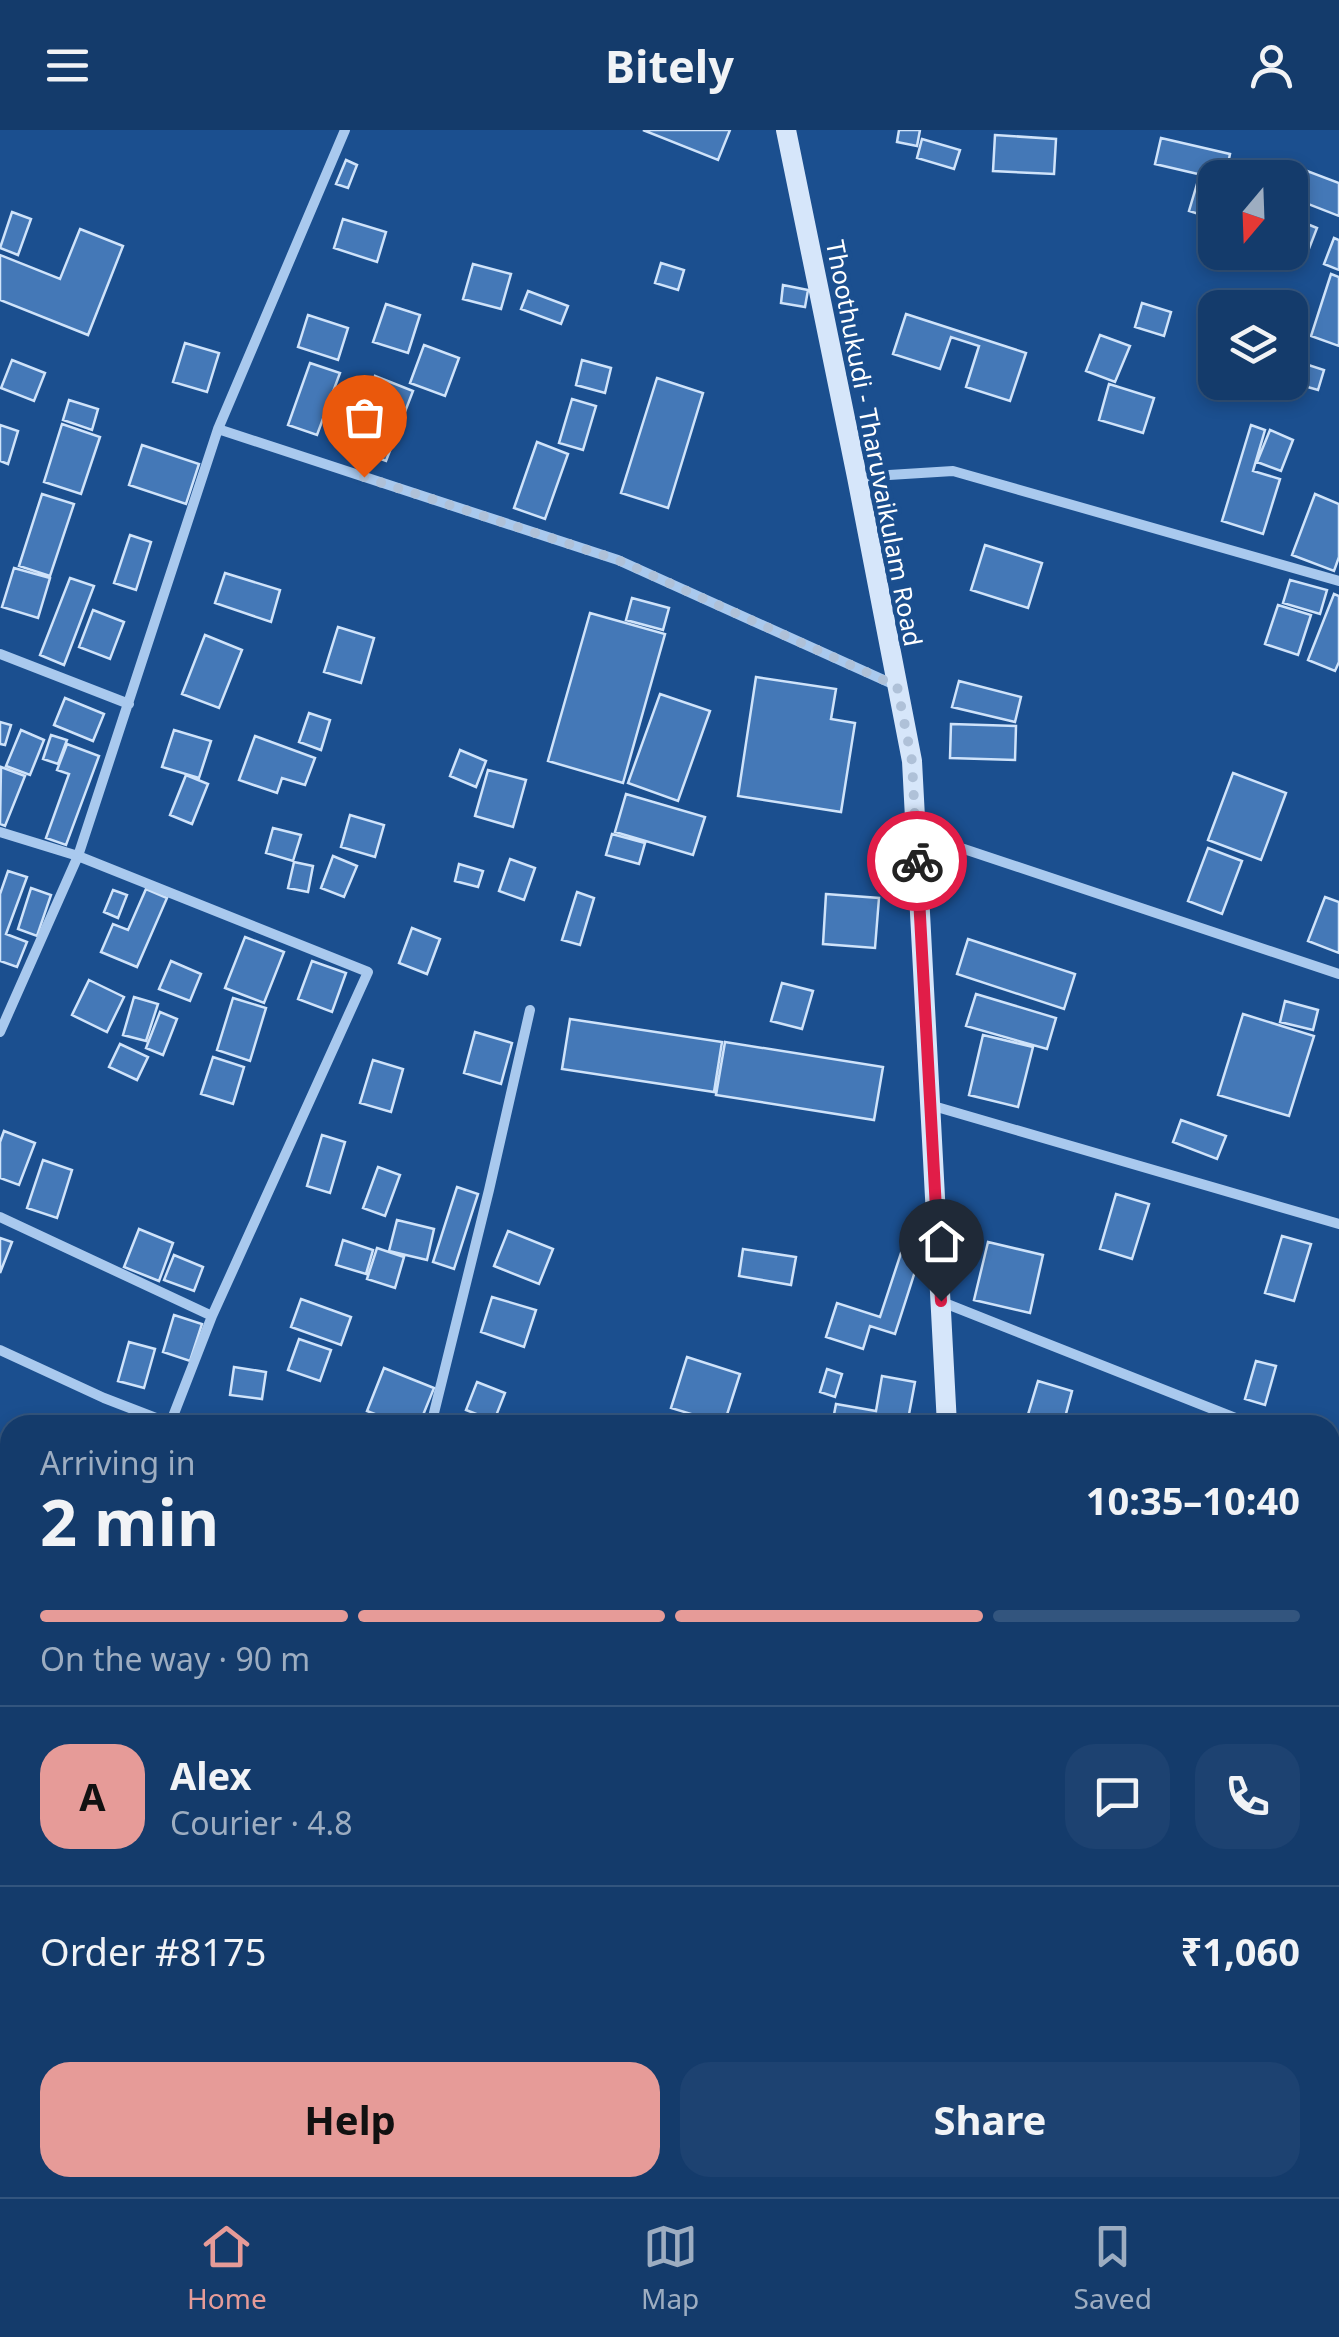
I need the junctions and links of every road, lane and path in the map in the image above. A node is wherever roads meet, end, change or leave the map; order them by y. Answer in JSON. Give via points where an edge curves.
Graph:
{"nodes":[{"id":1,"x":345,"y":130,"type":"edge"},
{"id":2,"x":786,"y":130,"type":"edge"},
{"id":3,"x":218,"y":429,"type":"junction"},
{"id":4,"x":857,"y":476,"type":"junction"},
{"id":5,"x":1339,"y":581,"type":"edge"},
{"id":6,"x":0,"y":654,"type":"edge"},
{"id":7,"x":897,"y":686,"type":"junction"},
{"id":8,"x":129,"y":704,"type":"junction"},
{"id":9,"x":0,"y":832,"type":"edge"},
{"id":10,"x":916,"y":833,"type":"junction"},
{"id":11,"x":78,"y":856,"type":"junction"},
{"id":12,"x":1339,"y":974,"type":"edge"},
{"id":13,"x":530,"y":1010,"type":"dead end"},
{"id":14,"x":0,"y":1032,"type":"edge"},
{"id":15,"x":930,"y":1105,"type":"junction"},
{"id":16,"x":0,"y":1217,"type":"edge"},
{"id":17,"x":1339,"y":1224,"type":"edge"},
{"id":18,"x":941,"y":1301,"type":"junction"},
{"id":19,"x":212,"y":1316,"type":"junction"},
{"id":20,"x":0,"y":1350,"type":"edge"},
{"id":21,"x":148,"y":1415,"type":"edge"},
{"id":22,"x":175,"y":1415,"type":"edge"},
{"id":23,"x":433,"y":1415,"type":"edge"},
{"id":24,"x":947,"y":1415,"type":"edge"},
{"id":25,"x":1228,"y":1415,"type":"edge"}],
"edges":[{"from":1,"to":3,"type":"street"},
{"from":2,"to":4,"type":"main road","name":"Thoothukudi - Tharuvaikulam Road"},
{"from":3,"to":7,"type":"street","via":[[618,560]]},
{"from":3,"to":8,"type":"street"},
{"from":4,"to":5,"type":"street","via":[[953,471]]},
{"from":4,"to":7,"type":"main road","name":"Thoothukudi - Tharuvaikulam Road"},
{"from":6,"to":8,"type":"street"},
{"from":7,"to":10,"type":"main road","name":"Thoothukudi - Tharuvaikulam Road","via":[[912,761]]},
{"from":8,"to":11,"type":"street"},
{"from":9,"to":11,"type":"street"},
{"from":10,"to":12,"type":"street"},
{"from":10,"to":15,"type":"main road","name":"Thoothukudi - Tharuvaikulam Road"},
{"from":11,"to":14,"type":"street"},
{"from":11,"to":19,"type":"street","via":[[368,972]]},
{"from":13,"to":23,"type":"street"},
{"from":15,"to":17,"type":"street"},
{"from":15,"to":18,"type":"main road","name":"Thoothukudi - Tharuvaikulam Road"},
{"from":16,"to":19,"type":"street"},
{"from":18,"to":24,"type":"main road","name":"Thoothukudi - Tharuvaikulam Road"},
{"from":18,"to":25,"type":"street"},
{"from":19,"to":22,"type":"street"},
{"from":20,"to":21,"type":"street"}]}
